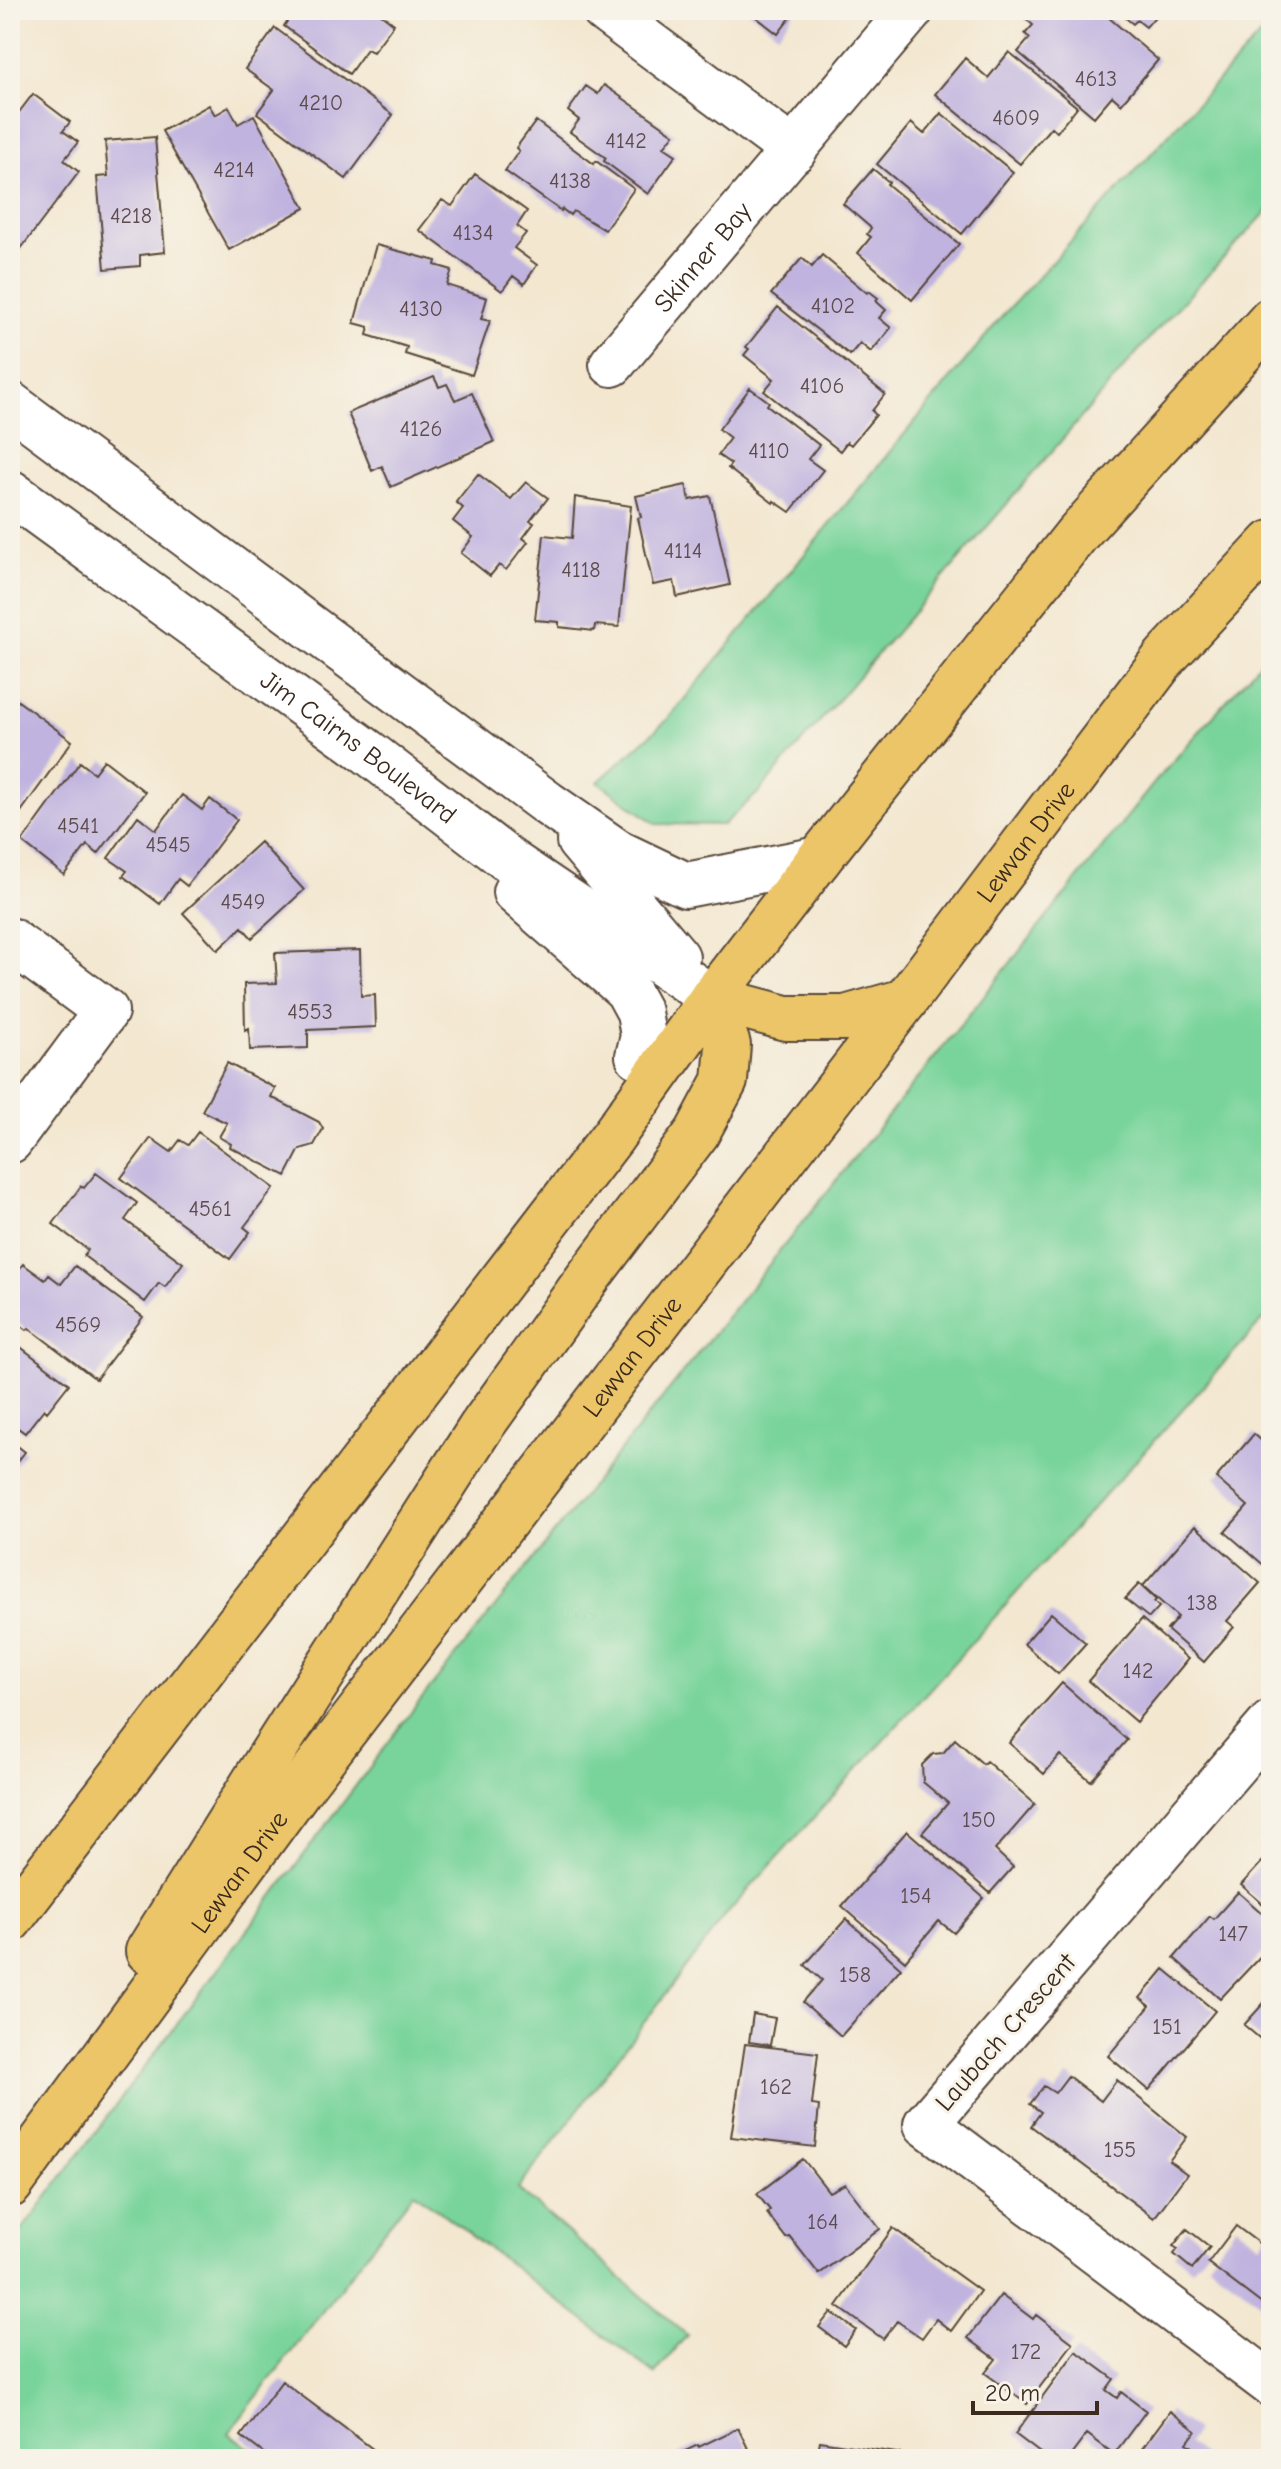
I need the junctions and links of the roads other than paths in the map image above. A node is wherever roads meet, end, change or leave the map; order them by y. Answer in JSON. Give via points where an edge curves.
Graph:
{"nodes":[{"id":1,"x":604,"y":10,"type":"edge"},
{"id":2,"x":911,"y":10,"type":"edge"},
{"id":3,"x":794,"y":151,"type":"junction"},
{"id":4,"x":1271,"y":320,"type":"edge"},
{"id":5,"x":612,"y":364,"type":"dead end"},
{"id":6,"x":10,"y":404,"type":"edge"},
{"id":7,"x":10,"y":492,"type":"edge"},
{"id":8,"x":1271,"y":543,"type":"edge"},
{"id":9,"x":368,"y":752,"type":"junction"},
{"id":10,"x":547,"y":803,"type":"junction"},
{"id":11,"x":819,"y":859,"type":"junction"},
{"id":12,"x":10,"y":940,"type":"edge"},
{"id":13,"x":712,"y":998,"type":"junction"},
{"id":14,"x":905,"y":1001,"type":"junction"},
{"id":15,"x":638,"y":1056,"type":"joint"},
{"id":16,"x":613,"y":1136,"type":"junction"},
{"id":17,"x":10,"y":1141,"type":"edge"},
{"id":18,"x":1271,"y":1723,"type":"edge"},
{"id":19,"x":10,"y":1920,"type":"edge"},
{"id":20,"x":10,"y":2174,"type":"edge"},
{"id":21,"x":10,"y":2185,"type":"edge"},
{"id":22,"x":1271,"y":2384,"type":"edge"}],
"edges":[{"from":1,"to":3,"type":"street"},
{"from":2,"to":3,"type":"street","name":"Skinner Bay"},
{"from":3,"to":5,"type":"street","name":"Skinner Bay"},
{"from":4,"to":11,"type":"main road","via":[[1077,534]]},
{"from":6,"to":10,"type":"street"},
{"from":7,"to":9,"type":"street","name":"Jim Cairns Boulevard"},
{"from":8,"to":14,"type":"main road","name":"Lewvan Drive","via":[[1166,656]]},
{"from":9,"to":13,"type":"street","name":"Jim Cairns Boulevard","via":[[511,862]]},
{"from":9,"to":15,"type":"street","via":[[493,873],[627,990],[639,1012],[643,1036]]},
{"from":10,"to":11,"type":"street","via":[[619,853],[686,885]]},
{"from":10,"to":13,"type":"street"},
{"from":11,"to":13,"type":"main road"},
{"from":12,"to":17,"type":"street","via":[[106,1011]]},
{"from":13,"to":14,"type":"main road","via":[[786,1018],[845,1018]]},
{"from":13,"to":16,"type":"main road"},
{"from":13,"to":20,"type":"main road","via":[[728,1045],[725,1081],[697,1133],[481,1427]]},
{"from":14,"to":21,"type":"main road","name":"Lewvan Drive","via":[[299,1790]]},
{"from":15,"to":16,"type":"main road"},
{"from":16,"to":19,"type":"main road"},
{"from":18,"to":22,"type":"street","name":"Laubach Crescent","via":[[926,2124]]}]}
